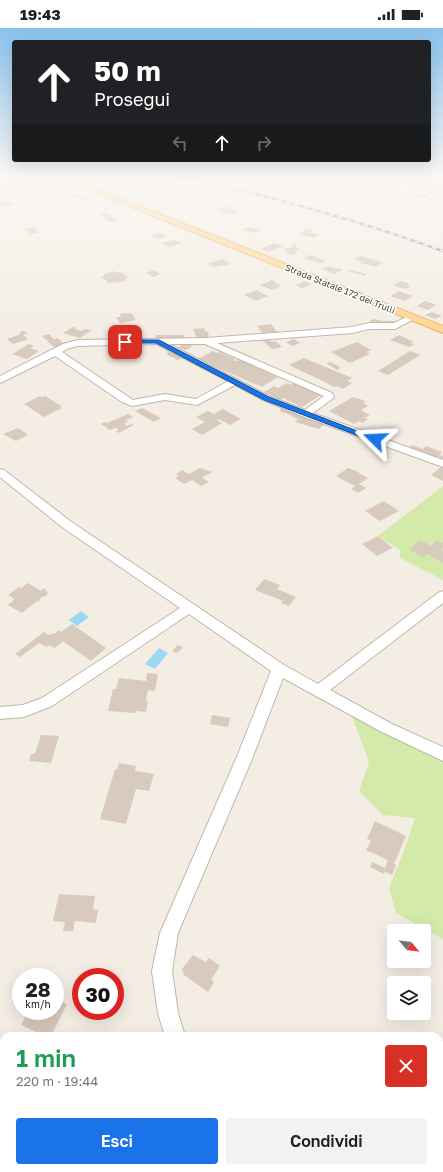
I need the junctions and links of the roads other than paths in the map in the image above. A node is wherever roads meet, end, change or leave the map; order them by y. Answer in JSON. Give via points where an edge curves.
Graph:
{"nodes":[{"id":1,"x":191,"y":229,"type":"edge"},
{"id":2,"x":412,"y":318,"type":"junction"},
{"id":3,"x":443,"y":330,"type":"edge"},
{"id":4,"x":157,"y":341,"type":"junction"},
{"id":5,"x":206,"y":341,"type":"junction"},
{"id":6,"x":56,"y":352,"type":"junction"},
{"id":7,"x":0,"y":380,"type":"edge"},
{"id":8,"x":235,"y":381,"type":"junction"},
{"id":9,"x":306,"y":414,"type":"junction"},
{"id":10,"x":443,"y":464,"type":"edge"},
{"id":11,"x":0,"y":472,"type":"edge"},
{"id":12,"x":443,"y":596,"type":"edge"},
{"id":13,"x":189,"y":608,"type":"junction"},
{"id":14,"x":279,"y":669,"type":"junction"},
{"id":15,"x":320,"y":690,"type":"junction"},
{"id":16,"x":0,"y":713,"type":"edge"},
{"id":17,"x":443,"y":754,"type":"edge"},
{"id":18,"x":174,"y":1032,"type":"edge"}],
"edges":[{"from":1,"to":2,"type":"main road","name":"Strada Statale 172 dei Trulli"},
{"from":2,"to":3,"type":"main road","name":"Strada Statale 172 dei Trulli"},
{"from":2,"to":5,"type":"street","via":[[395,326],[369,326],[352,330]]},
{"from":4,"to":5,"type":"street"},
{"from":4,"to":6,"type":"street","via":[[78,343]]},
{"from":4,"to":8,"type":"street"},
{"from":5,"to":9,"type":"street","via":[[329,395]]},
{"from":6,"to":7,"type":"street"},
{"from":6,"to":8,"type":"street","via":[[132,403],[154,398],[197,402]]},
{"from":8,"to":9,"type":"street","via":[[266,398]]},
{"from":9,"to":10,"type":"street"},
{"from":11,"to":13,"type":"street","via":[[66,524]]},
{"from":12,"to":15,"type":"street"},
{"from":13,"to":14,"type":"street"},
{"from":13,"to":16,"type":"street","via":[[48,702],[24,710]]},
{"from":14,"to":15,"type":"street"},
{"from":14,"to":18,"type":"street","via":[[244,759],[169,934],[162,971],[168,1013]]},
{"from":15,"to":17,"type":"street","via":[[388,728]]}]}
